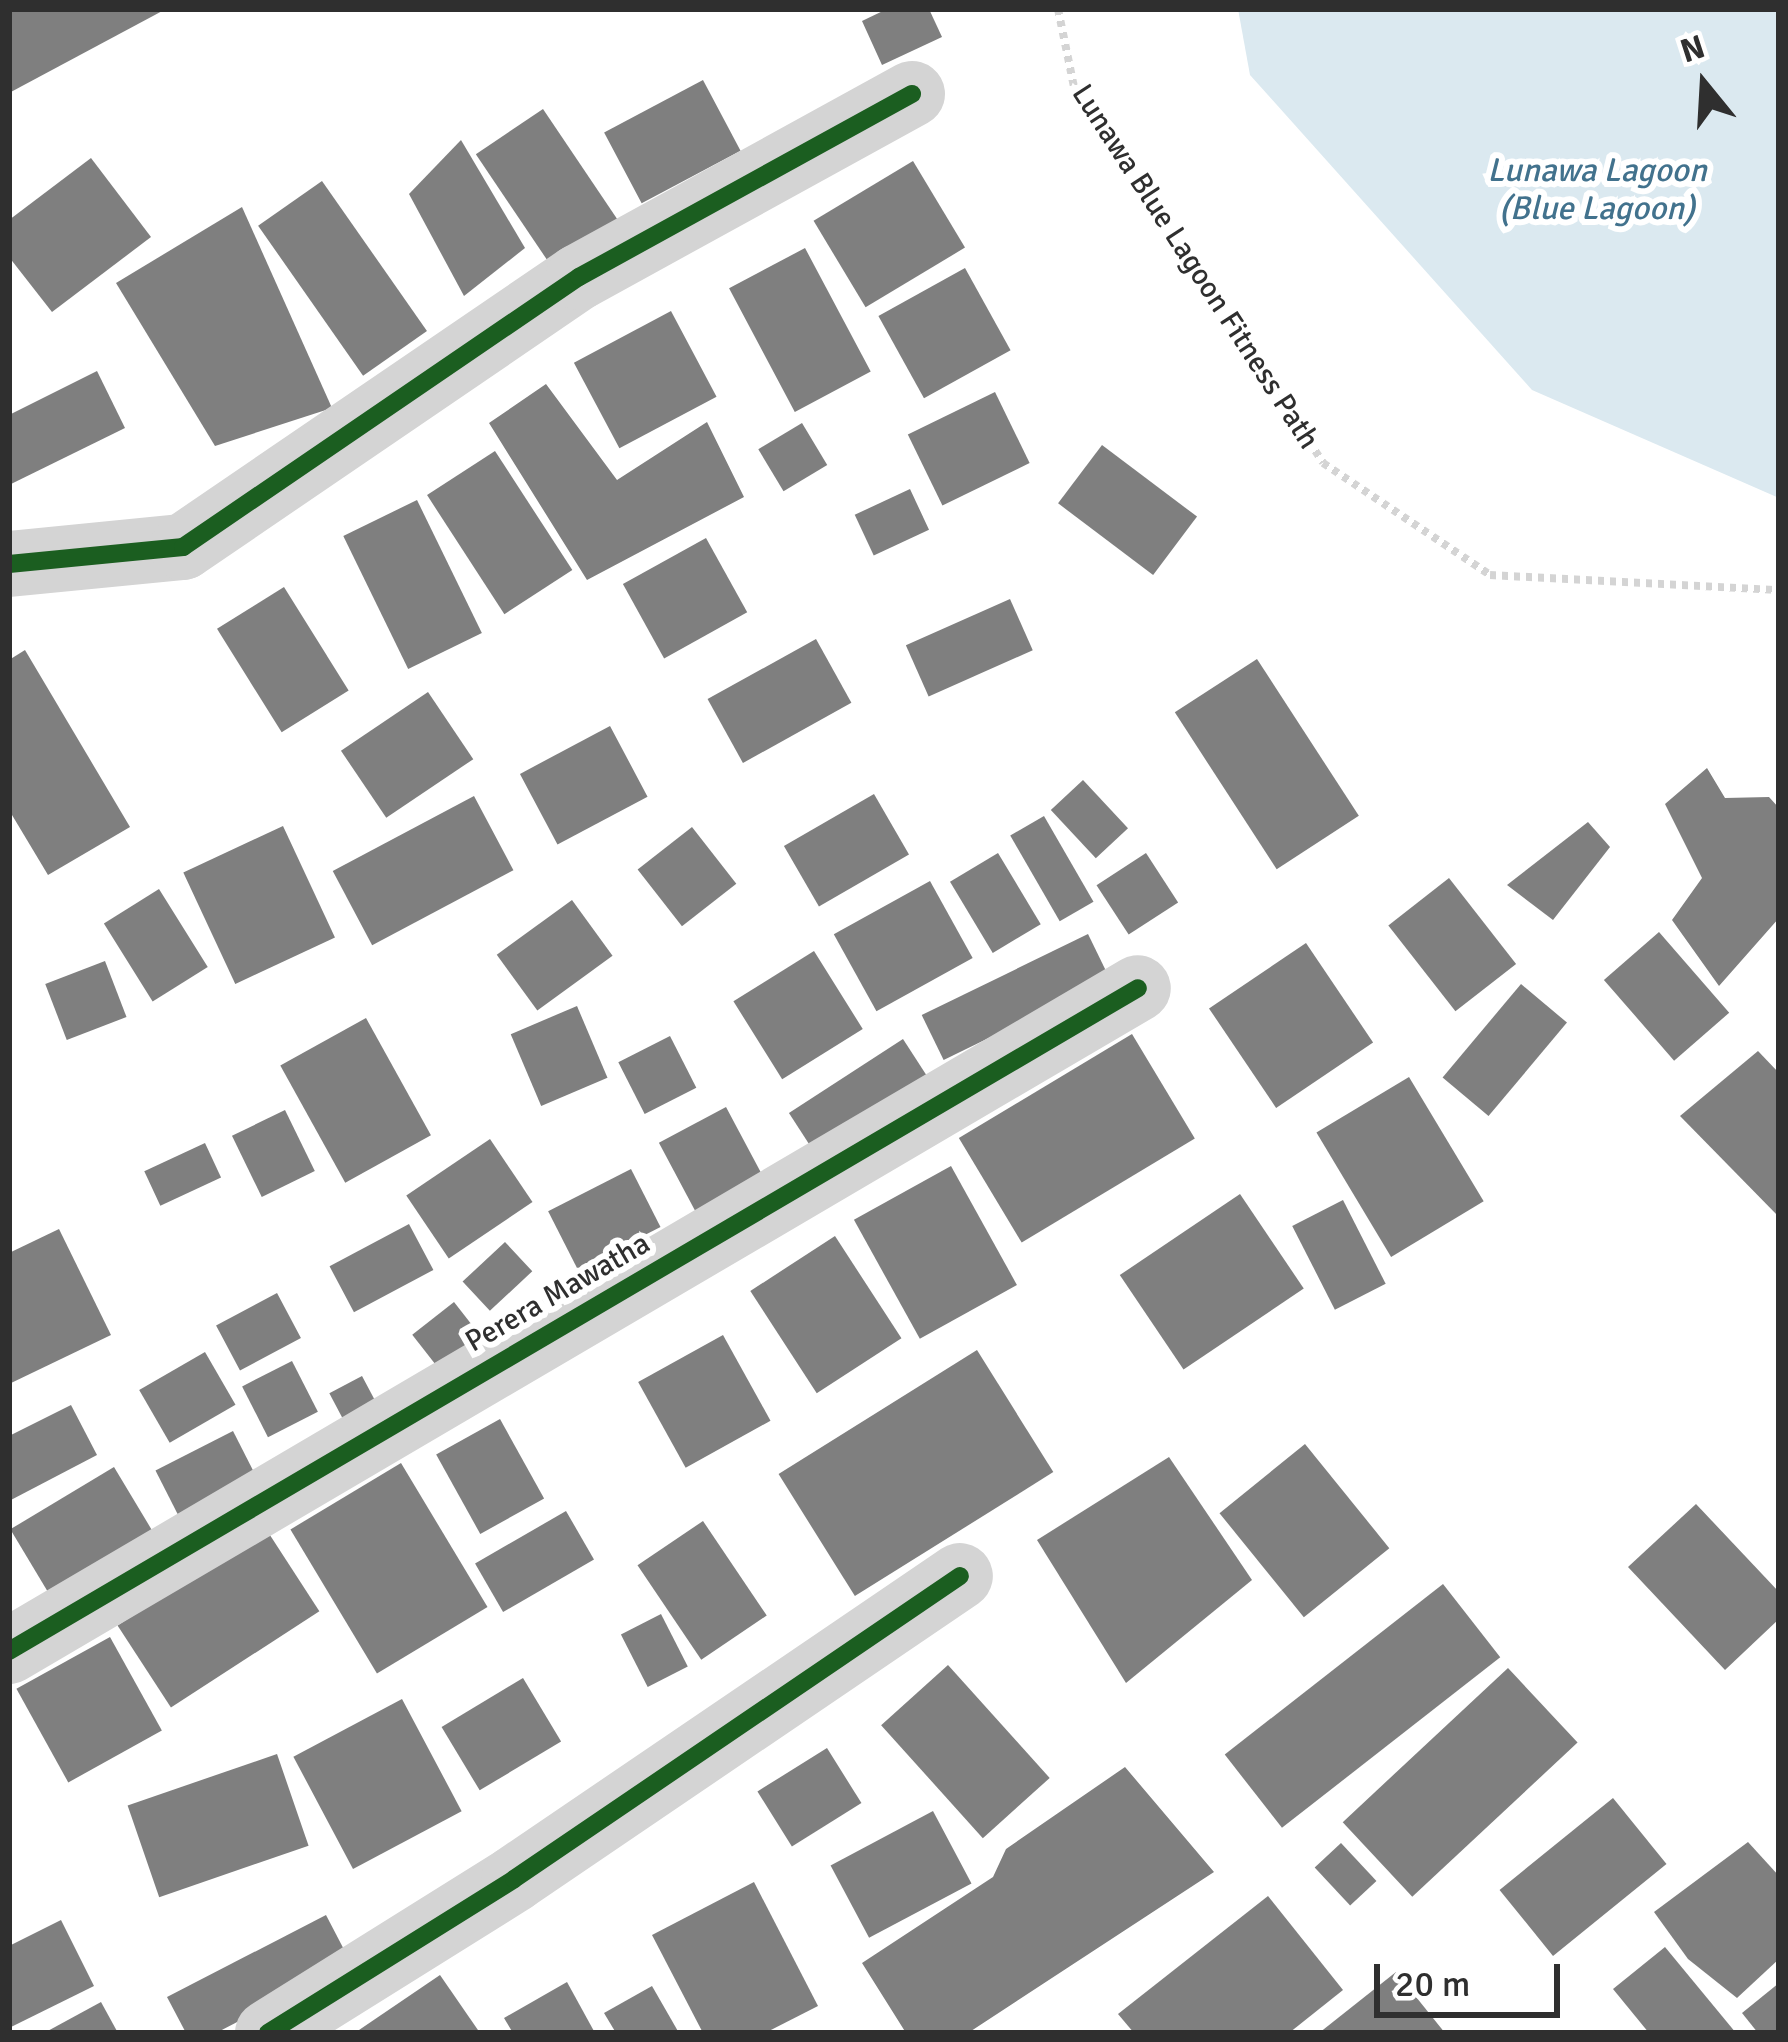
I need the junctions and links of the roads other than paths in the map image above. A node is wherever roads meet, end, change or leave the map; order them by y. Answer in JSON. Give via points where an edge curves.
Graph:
{"nodes":[{"id":1,"x":913,"y":94,"type":"dead end"},
{"id":2,"x":9,"y":564,"type":"edge"},
{"id":3,"x":1138,"y":988,"type":"dead end"},
{"id":4,"x":960,"y":1576,"type":"dead end"},
{"id":5,"x":9,"y":1651,"type":"edge"},
{"id":6,"x":268,"y":2033,"type":"edge"}],
"edges":[{"from":1,"to":2,"type":"street","via":[[579,277],[183,547]]},
{"from":3,"to":5,"type":"street","name":"Perera Mawatha"},
{"from":4,"to":6,"type":"street","via":[[514,1879]]}]}
